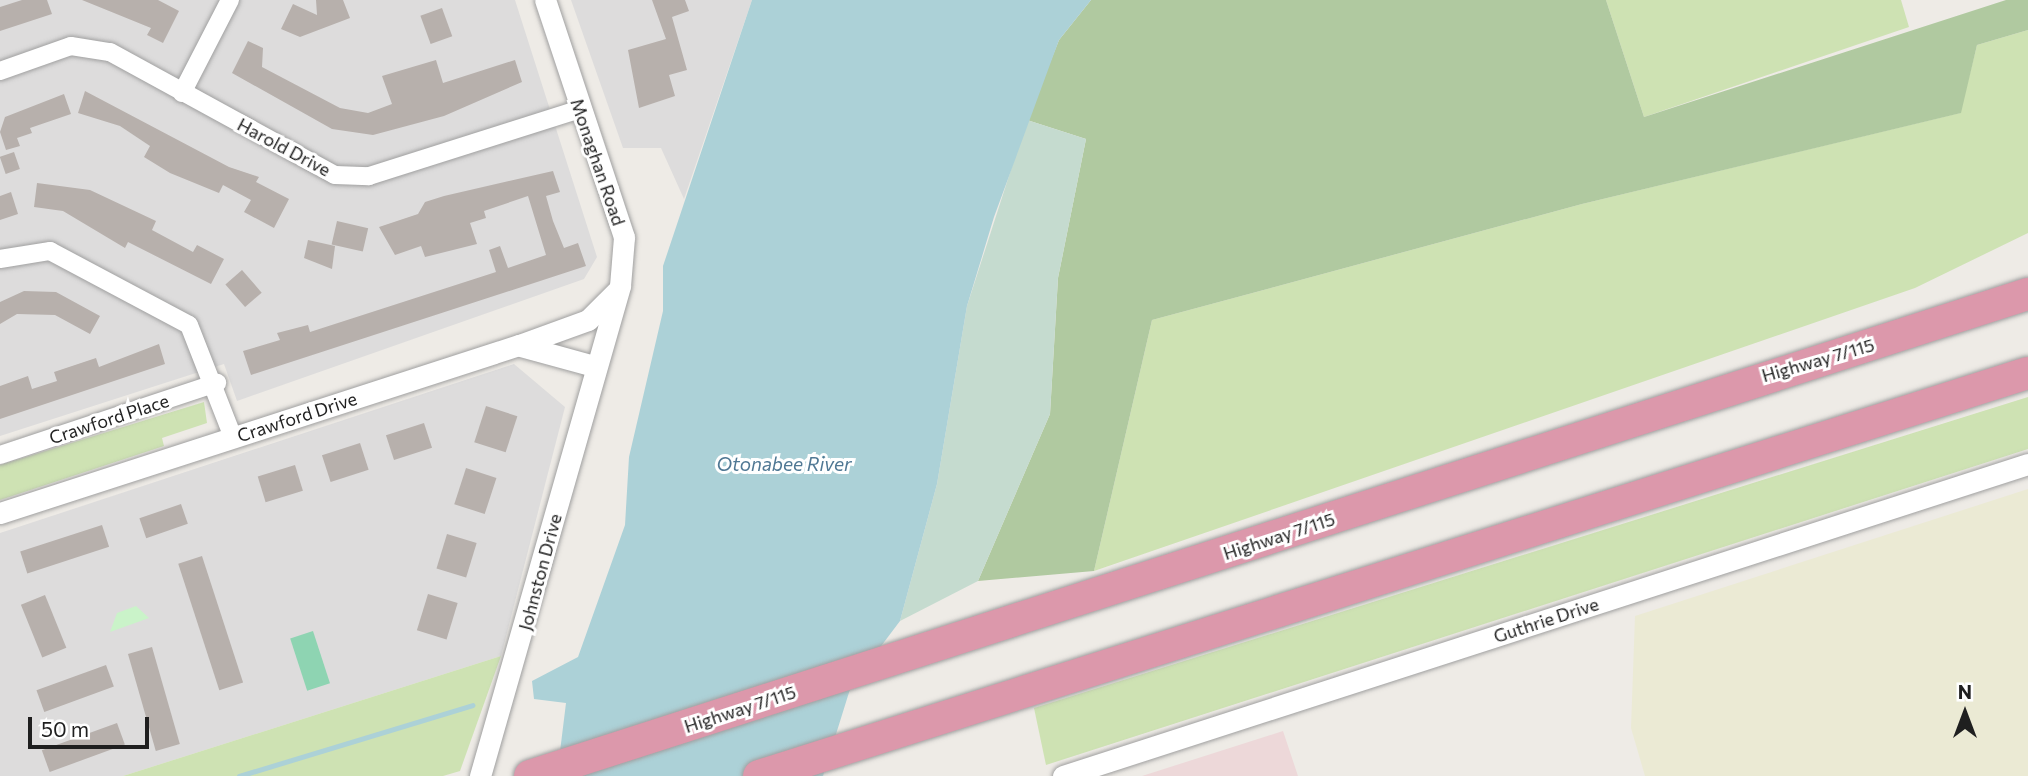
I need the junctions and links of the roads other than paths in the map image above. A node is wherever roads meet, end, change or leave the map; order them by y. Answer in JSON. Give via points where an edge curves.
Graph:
{"nodes":[{"id":1,"x":229,"y":0,"type":"edge"},
{"id":2,"x":545,"y":0,"type":"edge"},
{"id":3,"x":0,"y":71,"type":"edge"},
{"id":4,"x":182,"y":93,"type":"junction"},
{"id":5,"x":580,"y":109,"type":"junction"},
{"id":6,"x":0,"y":259,"type":"edge"},
{"id":7,"x":2028,"y":275,"type":"edge"},
{"id":8,"x":620,"y":286,"type":"junction"},
{"id":9,"x":2028,"y":295,"type":"edge"},
{"id":10,"x":519,"y":345,"type":"junction"},
{"id":11,"x":594,"y":366,"type":"junction"},
{"id":12,"x":2028,"y":373,"type":"edge"},
{"id":13,"x":1754,"y":379,"type":"junction"},
{"id":14,"x":217,"y":383,"type":"junction"},
{"id":15,"x":233,"y":437,"type":"junction"},
{"id":16,"x":0,"y":454,"type":"edge"},
{"id":17,"x":2028,"y":464,"type":"edge"},
{"id":18,"x":0,"y":513,"type":"edge"},
{"id":19,"x":480,"y":776,"type":"edge"},
{"id":20,"x":530,"y":776,"type":"edge"},
{"id":21,"x":759,"y":776,"type":"edge"},
{"id":22,"x":1063,"y":776,"type":"edge"}],
"edges":[{"from":1,"to":4,"type":"street"},
{"from":2,"to":5,"type":"street","name":"Monaghan Road"},
{"from":3,"to":4,"type":"street","name":"Harold Drive","via":[[71,46],[110,52]]},
{"from":4,"to":5,"type":"street","name":"Harold Drive","via":[[335,175],[369,177]]},
{"from":5,"to":8,"type":"street","name":"Monaghan Road","via":[[624,237]]},
{"from":6,"to":14,"type":"street","via":[[50,251],[189,325]]},
{"from":7,"to":13,"type":"highway"},
{"from":8,"to":10,"type":"street","name":"Crawford Drive","via":[[588,320]]},
{"from":8,"to":11,"type":"street","name":"Monaghan Road"},
{"from":9,"to":13,"type":"highway","name":"Highway 7/115"},
{"from":10,"to":11,"type":"street"},
{"from":10,"to":15,"type":"street","name":"Crawford Drive"},
{"from":11,"to":19,"type":"street","name":"Johnston Drive"},
{"from":12,"to":21,"type":"highway"},
{"from":13,"to":20,"type":"highway","name":"Highway 7/115","via":[[1063,607]]},
{"from":14,"to":15,"type":"street"},
{"from":14,"to":16,"type":"street","name":"Crawford Place"},
{"from":15,"to":18,"type":"street","name":"Crawford Drive"},
{"from":17,"to":22,"type":"street","name":"Guthrie Drive"}]}
